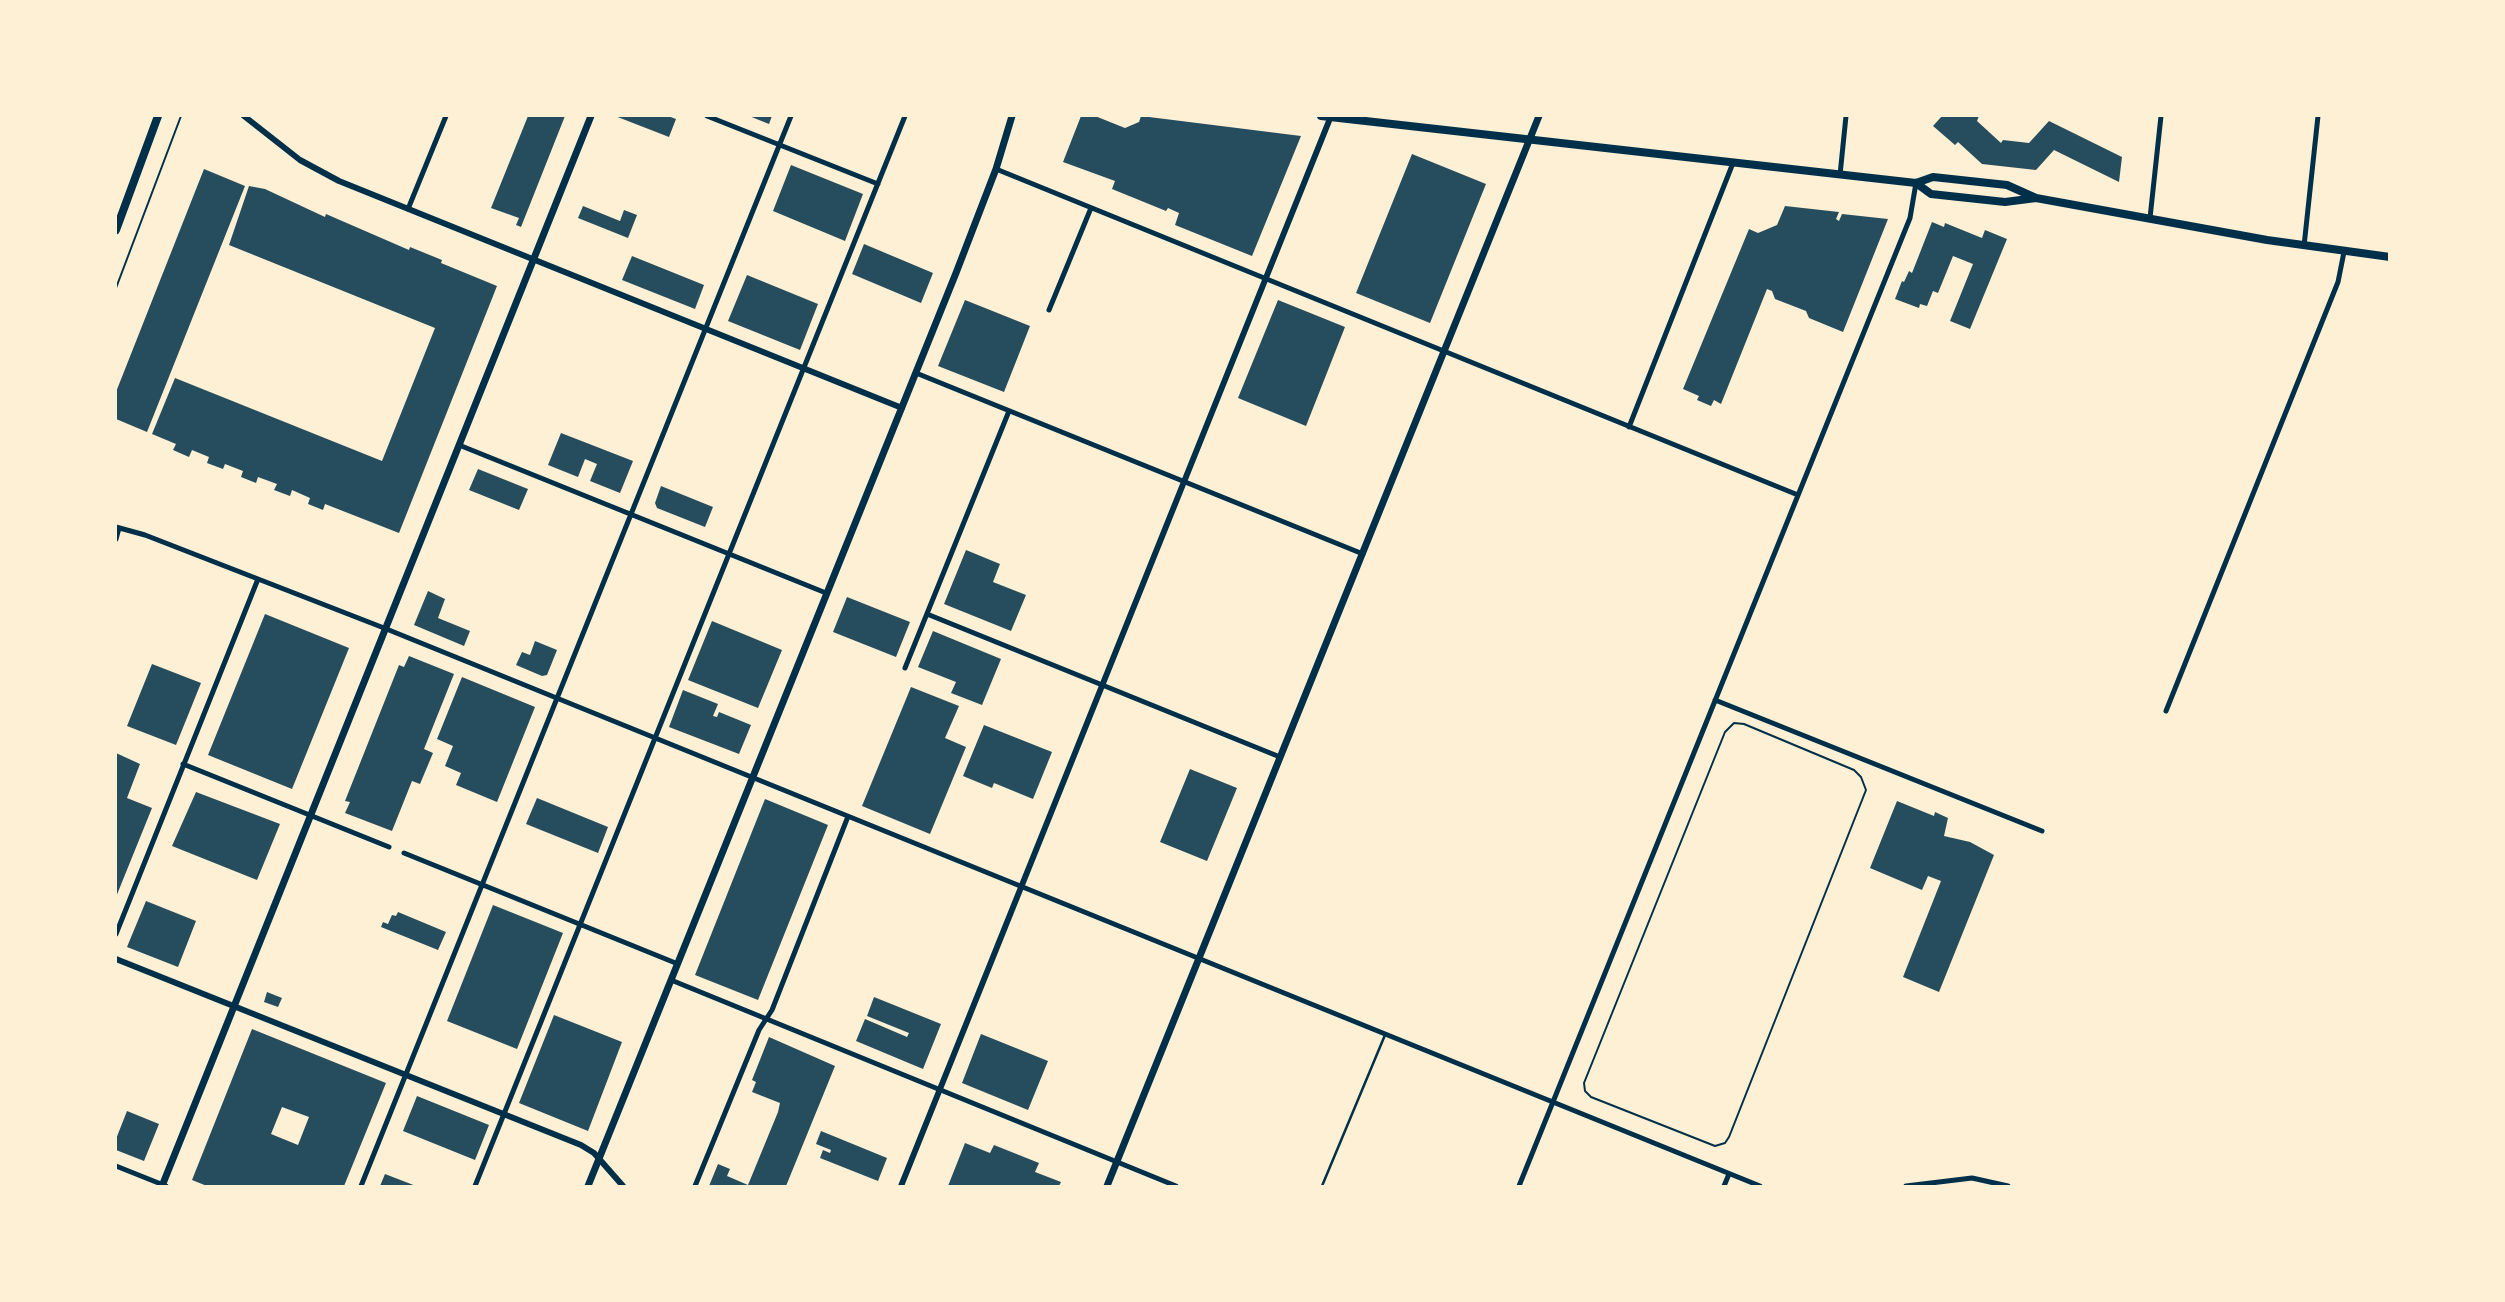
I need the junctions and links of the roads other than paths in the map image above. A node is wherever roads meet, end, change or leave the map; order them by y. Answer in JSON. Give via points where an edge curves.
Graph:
{"nodes":[{"id":1,"x":158,"y":116,"type":"edge"},
{"id":2,"x":244,"y":116,"type":"edge"},
{"id":3,"x":446,"y":116,"type":"edge"},
{"id":4,"x":591,"y":116,"type":"edge"},
{"id":5,"x":707,"y":116,"type":"edge"},
{"id":6,"x":791,"y":116,"type":"edge"},
{"id":7,"x":905,"y":116,"type":"edge"},
{"id":8,"x":1012,"y":116,"type":"edge"},
{"id":9,"x":1327,"y":116,"type":"edge"},
{"id":10,"x":1539,"y":116,"type":"edge"},
{"id":11,"x":1846,"y":116,"type":"edge"},
{"id":12,"x":2161,"y":116,"type":"edge"},
{"id":13,"x":2318,"y":116,"type":"edge"},
{"id":14,"x":1530,"y":139,"type":"junction"},
{"id":15,"x":779,"y":144,"type":"junction"},
{"id":16,"x":1733,"y":163,"type":"junction"},
{"id":17,"x":996,"y":169,"type":"junction"},
{"id":18,"x":1840,"y":175,"type":"junction"},
{"id":19,"x":1916,"y":183,"type":"junction"},
{"id":20,"x":878,"y":184,"type":"junction"},
{"id":21,"x":2036,"y":198,"type":"junction"},
{"id":22,"x":1091,"y":208,"type":"junction"},
{"id":23,"x":408,"y":209,"type":"junction"},
{"id":24,"x":2150,"y":218,"type":"junction"},
{"id":25,"x":116,"y":230,"type":"edge"},
{"id":26,"x":2304,"y":246,"type":"junction"},
{"id":27,"x":2344,"y":252,"type":"junction"},
{"id":28,"x":2389,"y":257,"type":"edge"},
{"id":29,"x":533,"y":260,"type":"junction"},
{"id":30,"x":1267,"y":279,"type":"junction"},
{"id":31,"x":1049,"y":310,"type":"dead end"},
{"id":32,"x":706,"y":329,"type":"junction"},
{"id":33,"x":1444,"y":351,"type":"junction"},
{"id":34,"x":803,"y":368,"type":"junction"},
{"id":35,"x":916,"y":373,"type":"junction"},
{"id":36,"x":902,"y":408,"type":"junction"},
{"id":37,"x":1009,"y":411,"type":"junction"},
{"id":38,"x":1629,"y":427,"type":"junction"},
{"id":39,"x":459,"y":445,"type":"junction"},
{"id":40,"x":1185,"y":482,"type":"junction"},
{"id":41,"x":1798,"y":495,"type":"junction"},
{"id":42,"x":631,"y":514,"type":"junction"},
{"id":43,"x":117,"y":527,"type":"edge"},
{"id":44,"x":116,"y":538,"type":"edge"},
{"id":45,"x":729,"y":553,"type":"junction"},
{"id":46,"x":1363,"y":554,"type":"junction"},
{"id":47,"x":258,"y":579,"type":"junction"},
{"id":48,"x":826,"y":593,"type":"junction"},
{"id":49,"x":927,"y":614,"type":"junction"},
{"id":50,"x":384,"y":628,"type":"junction"},
{"id":51,"x":905,"y":668,"type":"dead end"},
{"id":52,"x":1103,"y":686,"type":"junction"},
{"id":53,"x":556,"y":699,"type":"junction"},
{"id":54,"x":1715,"y":700,"type":"junction"},
{"id":55,"x":2166,"y":711,"type":"dead end"},
{"id":56,"x":654,"y":739,"type":"junction"},
{"id":57,"x":1280,"y":757,"type":"junction"},
{"id":58,"x":183,"y":764,"type":"junction"},
{"id":59,"x":752,"y":779,"type":"junction"},
{"id":60,"x":312,"y":816,"type":"junction"},
{"id":61,"x":847,"y":819,"type":"junction"},
{"id":62,"x":2042,"y":831,"type":"dead end"},
{"id":63,"x":389,"y":847,"type":"dead end"},
{"id":64,"x":404,"y":853,"type":"dead end"},
{"id":65,"x":482,"y":885,"type":"junction"},
{"id":66,"x":1019,"y":888,"type":"junction"},
{"id":67,"x":580,"y":924,"type":"junction"},
{"id":68,"x":116,"y":934,"type":"edge"},
{"id":69,"x":116,"y":959,"type":"edge"},
{"id":70,"x":1198,"y":960,"type":"junction"},
{"id":71,"x":678,"y":964,"type":"junction"},
{"id":72,"x":671,"y":981,"type":"junction"},
{"id":73,"x":235,"y":1006,"type":"junction"},
{"id":74,"x":766,"y":1019,"type":"junction"},
{"id":75,"x":1385,"y":1035,"type":"junction"},
{"id":76,"x":405,"y":1075,"type":"junction"},
{"id":77,"x":939,"y":1090,"type":"junction"},
{"id":78,"x":1553,"y":1103,"type":"junction"},
{"id":79,"x":503,"y":1114,"type":"junction"},
{"id":80,"x":599,"y":1158,"type":"junction"},
{"id":81,"x":1116,"y":1162,"type":"junction"},
{"id":82,"x":116,"y":1166,"type":"edge"},
{"id":83,"x":1729,"y":1174,"type":"junction"},
{"id":84,"x":1979,"y":1178,"type":"junction"},
{"id":85,"x":164,"y":1186,"type":"edge"},
{"id":86,"x":361,"y":1186,"type":"edge"},
{"id":87,"x":475,"y":1186,"type":"edge"},
{"id":88,"x":588,"y":1186,"type":"edge"},
{"id":89,"x":623,"y":1186,"type":"edge"},
{"id":90,"x":695,"y":1186,"type":"edge"},
{"id":91,"x":901,"y":1186,"type":"edge"},
{"id":92,"x":1107,"y":1186,"type":"edge"},
{"id":93,"x":1176,"y":1186,"type":"edge"},
{"id":94,"x":1322,"y":1186,"type":"edge"},
{"id":95,"x":1519,"y":1186,"type":"edge"},
{"id":96,"x":1724,"y":1186,"type":"edge"},
{"id":97,"x":1760,"y":1186,"type":"edge"},
{"id":98,"x":1906,"y":1186,"type":"edge"},
{"id":99,"x":1976,"y":1186,"type":"edge"},
{"id":100,"x":2008,"y":1186,"type":"edge"}],
"edges":[{"from":1,"to":25,"type":"main road"},
{"from":2,"to":23,"type":"street","via":[[323,174]]},
{"from":3,"to":23,"type":"street"},
{"from":4,"to":29,"type":"main road"},
{"from":5,"to":15,"type":"street"},
{"from":6,"to":15,"type":"street"},
{"from":7,"to":20,"type":"street"},
{"from":8,"to":17,"type":"main road"},
{"from":9,"to":14,"type":"main road"},
{"from":9,"to":30,"type":"street"},
{"from":10,"to":14,"type":"main road"},
{"from":11,"to":18,"type":"street"},
{"from":12,"to":24,"type":"street"},
{"from":13,"to":26,"type":"street"},
{"from":14,"to":16,"type":"main road"},
{"from":14,"to":33,"type":"main road"},
{"from":15,"to":20,"type":"street"},
{"from":15,"to":32,"type":"street"},
{"from":16,"to":18,"type":"main road"},
{"from":16,"to":38,"type":"street"},
{"from":17,"to":22,"type":"street"},
{"from":17,"to":35,"type":"main road"},
{"from":18,"to":19,"type":"main road"},
{"from":19,"to":21,"type":"main road","via":[[1933,177],[2007,185]]},
{"from":19,"to":21,"type":"main road","via":[[1931,194],[2005,202]]},
{"from":19,"to":41,"type":"street","via":[[1910,218]]},
{"from":20,"to":34,"type":"street"},
{"from":21,"to":24,"type":"main road"},
{"from":22,"to":30,"type":"street"},
{"from":22,"to":31,"type":"street"},
{"from":23,"to":29,"type":"street"},
{"from":24,"to":26,"type":"main road"},
{"from":26,"to":27,"type":"main road"},
{"from":27,"to":28,"type":"main road"},
{"from":27,"to":55,"type":"street","via":[[2338,282]]},
{"from":29,"to":32,"type":"street"},
{"from":29,"to":39,"type":"main road"},
{"from":30,"to":33,"type":"street"},
{"from":30,"to":40,"type":"street"},
{"from":32,"to":34,"type":"street"},
{"from":32,"to":42,"type":"street"},
{"from":33,"to":38,"type":"street"},
{"from":33,"to":46,"type":"main road"},
{"from":34,"to":36,"type":"street"},
{"from":34,"to":45,"type":"street"},
{"from":35,"to":36,"type":"main road"},
{"from":35,"to":37,"type":"street"},
{"from":36,"to":48,"type":"main road"},
{"from":37,"to":40,"type":"street"},
{"from":37,"to":49,"type":"street"},
{"from":38,"to":41,"type":"street"},
{"from":39,"to":42,"type":"street"},
{"from":39,"to":50,"type":"main road"},
{"from":40,"to":46,"type":"street"},
{"from":40,"to":52,"type":"street"},
{"from":41,"to":54,"type":"street"},
{"from":42,"to":45,"type":"street"},
{"from":42,"to":53,"type":"street"},
{"from":43,"to":44,"type":"street"},
{"from":43,"to":47,"type":"street"},
{"from":45,"to":48,"type":"street"},
{"from":45,"to":56,"type":"street"},
{"from":46,"to":57,"type":"main road"},
{"from":47,"to":50,"type":"street"},
{"from":47,"to":58,"type":"street"},
{"from":48,"to":59,"type":"main road"},
{"from":49,"to":51,"type":"street"},
{"from":49,"to":52,"type":"street"},
{"from":50,"to":53,"type":"street"},
{"from":50,"to":60,"type":"main road"},
{"from":52,"to":57,"type":"street"},
{"from":52,"to":66,"type":"street"},
{"from":53,"to":56,"type":"street"},
{"from":53,"to":65,"type":"street"},
{"from":54,"to":62,"type":"street"},
{"from":54,"to":78,"type":"street"},
{"from":56,"to":59,"type":"street"},
{"from":56,"to":67,"type":"street"},
{"from":57,"to":70,"type":"main road"},
{"from":58,"to":60,"type":"street"},
{"from":58,"to":68,"type":"street"},
{"from":59,"to":61,"type":"street"},
{"from":59,"to":71,"type":"main road"},
{"from":60,"to":63,"type":"street"},
{"from":60,"to":73,"type":"main road"},
{"from":61,"to":66,"type":"street"},
{"from":61,"to":74,"type":"street"},
{"from":64,"to":65,"type":"street"},
{"from":65,"to":67,"type":"street"},
{"from":65,"to":76,"type":"street"},
{"from":66,"to":70,"type":"street"},
{"from":66,"to":77,"type":"street"},
{"from":67,"to":71,"type":"street"},
{"from":67,"to":79,"type":"street"},
{"from":69,"to":73,"type":"street"},
{"from":70,"to":75,"type":"street"},
{"from":70,"to":81,"type":"main road"},
{"from":71,"to":72,"type":"main road"},
{"from":72,"to":74,"type":"street"},
{"from":72,"to":80,"type":"main road"},
{"from":73,"to":76,"type":"street"},
{"from":73,"to":85,"type":"main road"},
{"from":74,"to":77,"type":"street"},
{"from":74,"to":90,"type":"street"},
{"from":75,"to":78,"type":"street"},
{"from":75,"to":94,"type":"lane"},
{"from":76,"to":79,"type":"street"},
{"from":76,"to":86,"type":"street"},
{"from":77,"to":81,"type":"street"},
{"from":77,"to":91,"type":"street"},
{"from":78,"to":83,"type":"street"},
{"from":78,"to":95,"type":"street"},
{"from":79,"to":80,"type":"street","via":[[581,1145]]},
{"from":79,"to":87,"type":"street"},
{"from":80,"to":88,"type":"main road"},
{"from":80,"to":89,"type":"street"},
{"from":81,"to":92,"type":"main road"},
{"from":81,"to":93,"type":"street"},
{"from":82,"to":85,"type":"street"},
{"from":83,"to":96,"type":"street"},
{"from":83,"to":97,"type":"street"},
{"from":84,"to":98,"type":"street"},
{"from":84,"to":99,"type":"street"},
{"from":84,"to":100,"type":"street"}]}
